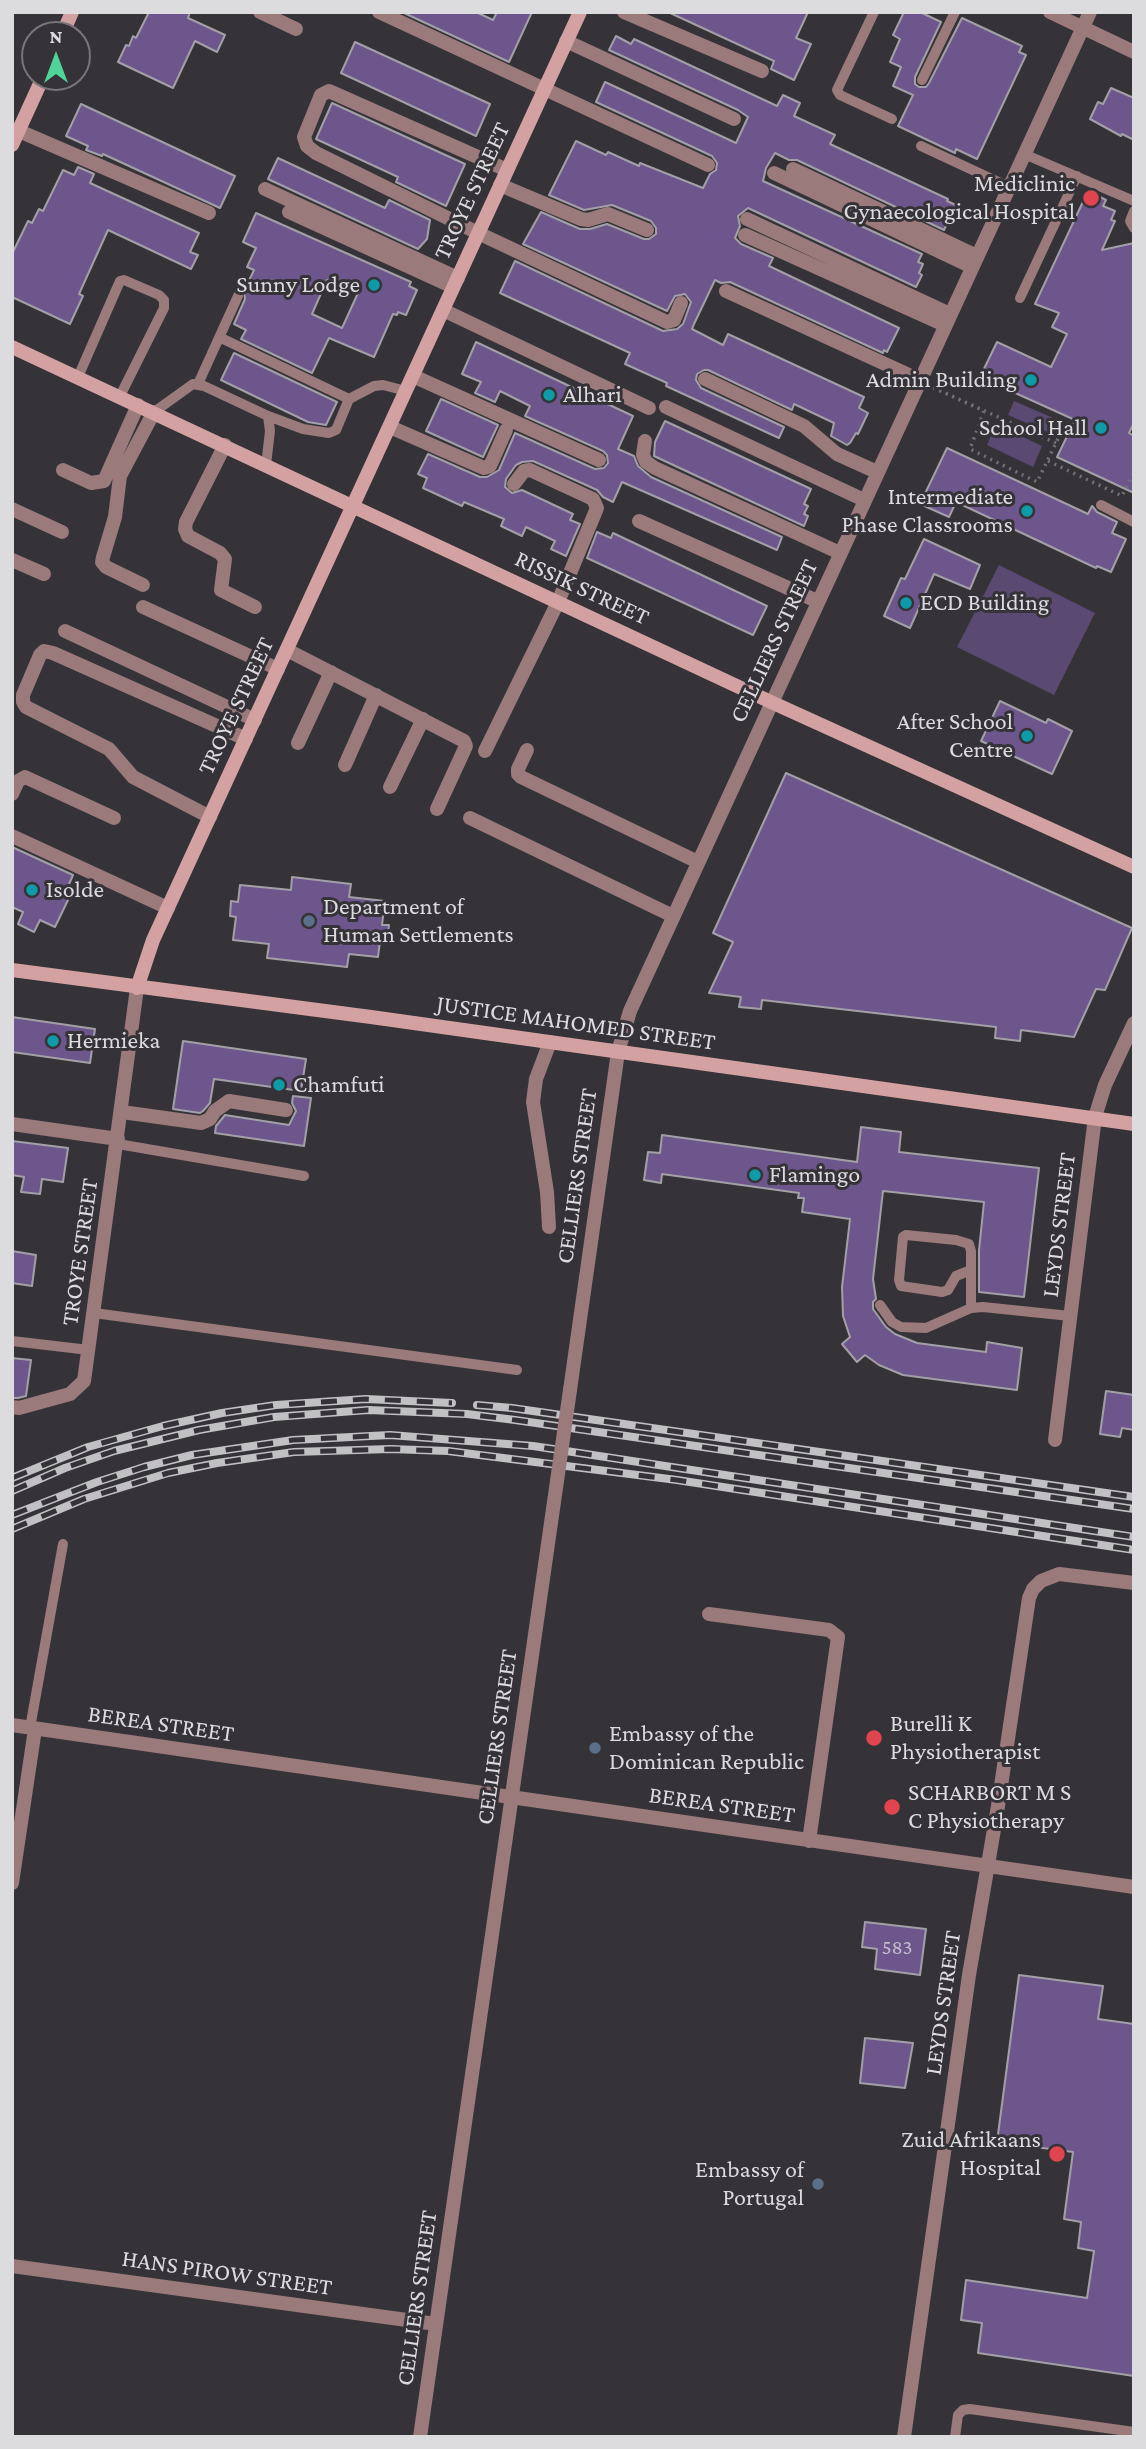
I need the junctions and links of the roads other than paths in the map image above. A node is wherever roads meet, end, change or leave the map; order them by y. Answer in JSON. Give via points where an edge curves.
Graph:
{"nodes":[{"id":1,"x":260,"y":12,"type":"edge"},
{"id":2,"x":379,"y":12,"type":"edge"},
{"id":3,"x":580,"y":12,"type":"edge"},
{"id":4,"x":624,"y":12,"type":"edge"},
{"id":5,"x":874,"y":12,"type":"edge"},
{"id":6,"x":955,"y":12,"type":"edge"},
{"id":7,"x":1050,"y":12,"type":"edge"},
{"id":8,"x":1090,"y":12,"type":"edge"},
{"id":9,"x":1083,"y":28,"type":"junction"},
{"id":10,"x":296,"y":29,"type":"dead end"},
{"id":11,"x":566,"y":41,"type":"junction"},
{"id":12,"x":1134,"y":52,"type":"edge"},
{"id":13,"x":762,"y":71,"type":"dead end"},
{"id":14,"x":922,"y":80,"type":"dead end"},
{"id":15,"x":544,"y":90,"type":"junction"},
{"id":16,"x":37,"y":91,"type":"edge"},
{"id":17,"x":734,"y":119,"type":"dead end"},
{"id":18,"x":892,"y":119,"type":"dead end"},
{"id":19,"x":19,"y":131,"type":"junction"},
{"id":20,"x":12,"y":145,"type":"edge"},
{"id":21,"x":922,"y":146,"type":"dead end"},
{"id":22,"x":1024,"y":153,"type":"junction"},
{"id":23,"x":708,"y":165,"type":"dead end"},
{"id":24,"x":793,"y":169,"type":"dead end"},
{"id":25,"x":507,"y":170,"type":"junction"},
{"id":26,"x":774,"y":173,"type":"dead end"},
{"id":27,"x":1077,"y":176,"type":"junction"},
{"id":28,"x":500,"y":185,"type":"junction"},
{"id":29,"x":1009,"y":187,"type":"junction"},
{"id":30,"x":265,"y":189,"type":"dead end"},
{"id":31,"x":1134,"y":201,"type":"edge"},
{"id":32,"x":1134,"y":211,"type":"edge"},
{"id":33,"x":289,"y":212,"type":"dead end"},
{"id":34,"x":209,"y":213,"type":"dead end"},
{"id":35,"x":747,"y":219,"type":"dead end"},
{"id":36,"x":1134,"y":228,"type":"edge"},
{"id":37,"x":647,"y":230,"type":"dead end"},
{"id":38,"x":478,"y":233,"type":"junction"},
{"id":39,"x":746,"y":235,"type":"dead end"},
{"id":40,"x":974,"y":261,"type":"junction"},
{"id":41,"x":456,"y":282,"type":"junction"},
{"id":42,"x":726,"y":291,"type":"dead end"},
{"id":43,"x":238,"y":296,"type":"dead end"},
{"id":44,"x":1020,"y":298,"type":"dead end"},
{"id":45,"x":681,"y":303,"type":"dead end"},
{"id":46,"x":443,"y":310,"type":"junction"},
{"id":47,"x":948,"y":319,"type":"junction"},
{"id":48,"x":221,"y":338,"type":"junction"},
{"id":49,"x":12,"y":347,"type":"edge"},
{"id":50,"x":413,"y":376,"type":"junction"},
{"id":51,"x":78,"y":377,"type":"junction"},
{"id":52,"x":705,"y":379,"type":"dead end"},
{"id":53,"x":920,"y":380,"type":"junction"},
{"id":54,"x":198,"y":384,"type":"junction"},
{"id":55,"x":406,"y":391,"type":"junction"},
{"id":56,"x":120,"y":397,"type":"junction"},
{"id":57,"x":349,"y":399,"type":"junction"},
{"id":58,"x":138,"y":405,"type":"junction"},
{"id":59,"x":666,"y":407,"type":"dead end"},
{"id":60,"x":649,"y":408,"type":"dead end"},
{"id":61,"x":154,"y":412,"type":"junction"},
{"id":62,"x":268,"y":416,"type":"junction"},
{"id":63,"x":390,"y":426,"type":"junction"},
{"id":64,"x":506,"y":430,"type":"dead end"},
{"id":65,"x":645,"y":441,"type":"dead end"},
{"id":66,"x":225,"y":445,"type":"junction"},
{"id":67,"x":599,"y":460,"type":"dead end"},
{"id":68,"x":266,"y":465,"type":"junction"},
{"id":69,"x":63,"y":470,"type":"dead end"},
{"id":70,"x":877,"y":472,"type":"junction"},
{"id":71,"x":514,"y":484,"type":"dead end"},
{"id":72,"x":864,"y":500,"type":"junction"},
{"id":73,"x":1101,"y":505,"type":"dead end"},
{"id":74,"x":354,"y":506,"type":"junction"},
{"id":75,"x":12,"y":509,"type":"edge"},
{"id":76,"x":639,"y":521,"type":"dead end"},
{"id":77,"x":1134,"y":522,"type":"edge"},
{"id":78,"x":62,"y":532,"type":"dead end"},
{"id":79,"x":840,"y":553,"type":"junction"},
{"id":80,"x":12,"y":560,"type":"edge"},
{"id":81,"x":44,"y":574,"type":"dead end"},
{"id":82,"x":143,"y":585,"type":"dead end"},
{"id":83,"x":817,"y":601,"type":"junction"},
{"id":84,"x":558,"y":602,"type":"junction"},
{"id":85,"x":143,"y":607,"type":"dead end"},
{"id":86,"x":255,"y":607,"type":"dead end"},
{"id":87,"x":65,"y":631,"type":"dead end"},
{"id":88,"x":287,"y":650,"type":"junction"},
{"id":89,"x":278,"y":669,"type":"junction"},
{"id":90,"x":331,"y":672,"type":"junction"},
{"id":91,"x":376,"y":695,"type":"junction"},
{"id":92,"x":771,"y":702,"type":"junction"},
{"id":93,"x":423,"y":719,"type":"junction"},
{"id":94,"x":255,"y":720,"type":"junction"},
{"id":95,"x":246,"y":739,"type":"junction"},
{"id":96,"x":298,"y":743,"type":"dead end"},
{"id":97,"x":527,"y":750,"type":"dead end"},
{"id":98,"x":485,"y":751,"type":"dead end"},
{"id":99,"x":345,"y":765,"type":"dead end"},
{"id":100,"x":390,"y":787,"type":"dead end"},
{"id":101,"x":12,"y":794,"type":"edge"},
{"id":102,"x":437,"y":809,"type":"dead end"},
{"id":103,"x":210,"y":817,"type":"junction"},
{"id":104,"x":114,"y":818,"type":"dead end"},
{"id":105,"x":470,"y":818,"type":"dead end"},
{"id":106,"x":12,"y":836,"type":"edge"},
{"id":107,"x":698,"y":862,"type":"junction"},
{"id":108,"x":1134,"y":867,"type":"edge"},
{"id":109,"x":168,"y":908,"type":"junction"},
{"id":110,"x":673,"y":916,"type":"junction"},
{"id":111,"x":12,"y":970,"type":"edge"},
{"id":112,"x":137,"y":988,"type":"junction"},
{"id":113,"x":1134,"y":1023,"type":"edge"},
{"id":114,"x":550,"y":1042,"type":"junction"},
{"id":115,"x":618,"y":1052,"type":"junction"},
{"id":116,"x":286,"y":1110,"type":"dead end"},
{"id":117,"x":122,"y":1112,"type":"junction"},
{"id":118,"x":1095,"y":1117,"type":"junction"},
{"id":119,"x":12,"y":1124,"type":"edge"},
{"id":120,"x":1134,"y":1124,"type":"edge"},
{"id":121,"x":118,"y":1142,"type":"junction"},
{"id":122,"x":304,"y":1176,"type":"dead end"},
{"id":123,"x":549,"y":1227,"type":"dead end"},
{"id":124,"x":971,"y":1270,"type":"junction"},
{"id":125,"x":880,"y":1305,"type":"dead end"},
{"id":126,"x":971,"y":1308,"type":"junction"},
{"id":127,"x":94,"y":1313,"type":"junction"},
{"id":128,"x":1070,"y":1316,"type":"junction"},
{"id":129,"x":12,"y":1341,"type":"edge"},
{"id":130,"x":89,"y":1350,"type":"junction"},
{"id":131,"x":517,"y":1370,"type":"dead end"},
{"id":132,"x":12,"y":1407,"type":"edge"},
{"id":133,"x":1055,"y":1440,"type":"dead end"},
{"id":134,"x":62,"y":1544,"type":"dead end"},
{"id":135,"x":1134,"y":1583,"type":"edge"},
{"id":136,"x":709,"y":1614,"type":"dead end"},
{"id":137,"x":12,"y":1725,"type":"edge"},
{"id":138,"x":33,"y":1728,"type":"junction"},
{"id":139,"x":510,"y":1797,"type":"junction"},
{"id":140,"x":809,"y":1841,"type":"junction"},
{"id":141,"x":988,"y":1866,"type":"junction"},
{"id":142,"x":12,"y":1883,"type":"edge"},
{"id":143,"x":1134,"y":1887,"type":"edge"},
{"id":144,"x":12,"y":2266,"type":"edge"},
{"id":145,"x":436,"y":2324,"type":"junction"},
{"id":146,"x":1134,"y":2432,"type":"edge"},
{"id":147,"x":420,"y":2437,"type":"edge"},
{"id":148,"x":904,"y":2437,"type":"edge"},
{"id":149,"x":956,"y":2437,"type":"edge"}],
"edges":[{"from":1,"to":10,"type":"street"},
{"from":2,"to":15,"type":"street"},
{"from":3,"to":11,"type":"main road","name":"TROYE STREET"},
{"from":4,"to":13,"type":"street"},
{"from":5,"to":18,"type":"lane","via":[[837,90]]},
{"from":6,"to":14,"type":"lane"},
{"from":7,"to":9,"type":"street"},
{"from":8,"to":9,"type":"street","name":"CELLIERS STREET"},
{"from":9,"to":12,"type":"street"},
{"from":9,"to":22,"type":"street","name":"CELLIERS STREET"},
{"from":11,"to":15,"type":"main road","name":"TROYE STREET"},
{"from":11,"to":17,"type":"street"},
{"from":15,"to":23,"type":"street"},
{"from":15,"to":25,"type":"main road","name":"TROYE STREET"},
{"from":16,"to":19,"type":"main road"},
{"from":19,"to":20,"type":"main road"},
{"from":19,"to":34,"type":"street"},
{"from":21,"to":29,"type":"lane"},
{"from":22,"to":27,"type":"lane"},
{"from":22,"to":29,"type":"street","name":"CELLIERS STREET"},
{"from":24,"to":40,"type":"street"},
{"from":25,"to":28,"type":"main road","name":"TROYE STREET"},
{"from":25,"to":38,"type":"street","via":[[335,93],[320,95],[304,137],[307,146]]},
{"from":26,"to":40,"type":"street"},
{"from":27,"to":31,"type":"lane"},
{"from":27,"to":44,"type":"lane"},
{"from":28,"to":37,"type":"street","via":[[581,219],[608,214]]},
{"from":28,"to":38,"type":"main road","name":"TROYE STREET"},
{"from":29,"to":40,"type":"street","name":"CELLIERS STREET"},
{"from":30,"to":41,"type":"street"},
{"from":32,"to":36,"type":"lane","via":[[1130,220]]},
{"from":33,"to":41,"type":"street"},
{"from":35,"to":47,"type":"street"},
{"from":38,"to":41,"type":"main road","name":"TROYE STREET"},
{"from":38,"to":45,"type":"street","via":[[667,322],[674,320]]},
{"from":39,"to":47,"type":"street"},
{"from":40,"to":47,"type":"street","name":"CELLIERS STREET"},
{"from":41,"to":46,"type":"main road","name":"TROYE STREET"},
{"from":42,"to":53,"type":"street"},
{"from":43,"to":48,"type":"lane"},
{"from":46,"to":50,"type":"main road","name":"TROYE STREET"},
{"from":46,"to":60,"type":"street"},
{"from":47,"to":53,"type":"street","name":"CELLIERS STREET"},
{"from":48,"to":54,"type":"lane"},
{"from":48,"to":57,"type":"lane"},
{"from":49,"to":51,"type":"main road","name":"RISSIK STREET"},
{"from":50,"to":55,"type":"main road","name":"TROYE STREET"},
{"from":50,"to":67,"type":"street"},
{"from":51,"to":56,"type":"main road","name":"RISSIK STREET"},
{"from":51,"to":56,"type":"lane","via":[[120,281],[159,295],[164,308]]},
{"from":52,"to":70,"type":"street","via":[[804,426],[837,454]]},
{"from":53,"to":70,"type":"street","name":"CELLIERS STREET"},
{"from":54,"to":61,"type":"lane"},
{"from":54,"to":62,"type":"lane"},
{"from":55,"to":57,"type":"lane","via":[[379,386]]},
{"from":55,"to":63,"type":"main road","name":"TROYE STREET"},
{"from":56,"to":58,"type":"main road","name":"RISSIK STREET"},
{"from":57,"to":62,"type":"lane","via":[[335,430],[329,433]]},
{"from":58,"to":61,"type":"main road","name":"RISSIK STREET"},
{"from":58,"to":69,"type":"street","via":[[104,481],[91,483]]},
{"from":59,"to":72,"type":"street"},
{"from":61,"to":66,"type":"main road","name":"RISSIK STREET"},
{"from":61,"to":82,"type":"street","via":[[120,476],[115,517],[102,562]]},
{"from":62,"to":68,"type":"lane"},
{"from":63,"to":64,"type":"street","via":[[484,468],[490,466]]},
{"from":63,"to":74,"type":"main road","name":"TROYE STREET"},
{"from":65,"to":79,"type":"street","via":[[643,455],[655,468]]},
{"from":66,"to":68,"type":"main road","name":"RISSIK STREET"},
{"from":66,"to":86,"type":"street","via":[[185,532],[225,559],[221,590]]},
{"from":68,"to":74,"type":"main road","name":"RISSIK STREET"},
{"from":70,"to":72,"type":"street","name":"CELLIERS STREET"},
{"from":71,"to":84,"type":"street","via":[[530,470],[596,502],[596,513]]},
{"from":72,"to":79,"type":"street","name":"CELLIERS STREET"},
{"from":73,"to":77,"type":"lane"},
{"from":74,"to":84,"type":"main road","name":"RISSIK STREET"},
{"from":74,"to":88,"type":"main road","name":"TROYE STREET"},
{"from":75,"to":78,"type":"street"},
{"from":76,"to":83,"type":"street"},
{"from":79,"to":83,"type":"street","name":"CELLIERS STREET"},
{"from":80,"to":81,"type":"street"},
{"from":83,"to":92,"type":"street","name":"CELLIERS STREET"},
{"from":84,"to":92,"type":"main road","name":"RISSIK STREET"},
{"from":84,"to":98,"type":"street"},
{"from":85,"to":89,"type":"street"},
{"from":87,"to":94,"type":"street"},
{"from":88,"to":89,"type":"main road","name":"TROYE STREET"},
{"from":88,"to":90,"type":"street"},
{"from":89,"to":94,"type":"main road","name":"TROYE STREET"},
{"from":90,"to":91,"type":"street"},
{"from":90,"to":96,"type":"street"},
{"from":91,"to":93,"type":"street"},
{"from":91,"to":99,"type":"street"},
{"from":92,"to":107,"type":"street","name":"CELLIERS STREET"},
{"from":92,"to":108,"type":"main road","name":"RISSIK STREET"},
{"from":93,"to":100,"type":"street"},
{"from":93,"to":102,"type":"street","via":[[466,743]]},
{"from":94,"to":95,"type":"main road","name":"TROYE STREET"},
{"from":95,"to":103,"type":"main road","name":"TROYE STREET"},
{"from":95,"to":103,"type":"street","via":[[54,653],[40,655],[23,695],[26,707],[109,749],[133,778]]},
{"from":97,"to":107,"type":"street","via":[[517,771],[521,777]]},
{"from":101,"to":104,"type":"street","via":[[25,777]]},
{"from":103,"to":109,"type":"main road","name":"TROYE STREET"},
{"from":105,"to":110,"type":"street"},
{"from":106,"to":109,"type":"street"},
{"from":107,"to":110,"type":"street","name":"CELLIERS STREET"},
{"from":109,"to":112,"type":"main road","name":"TROYE STREET"},
{"from":110,"to":115,"type":"street","name":"CELLIERS STREET","via":[[635,999]]},
{"from":111,"to":112,"type":"main road","name":"JUSTICE MAHOMED STREET"},
{"from":112,"to":114,"type":"main road","name":"JUSTICE MAHOMED STREET"},
{"from":112,"to":117,"type":"street","name":"TROYE STREET"},
{"from":113,"to":118,"type":"street","name":"LEYDS STREET"},
{"from":114,"to":115,"type":"main road","name":"JUSTICE MAHOMED STREET"},
{"from":114,"to":123,"type":"street","via":[[533,1102]]},
{"from":115,"to":118,"type":"main road","name":"JUSTICE MAHOMED STREET"},
{"from":115,"to":139,"type":"street","name":"CELLIERS STREET","bridge":true},
{"from":116,"to":117,"type":"street","via":[[229,1101],[201,1123]]},
{"from":117,"to":121,"type":"street","name":"TROYE STREET"},
{"from":118,"to":120,"type":"main road","name":"JUSTICE MAHOMED STREET"},
{"from":118,"to":128,"type":"street","name":"LEYDS STREET"},
{"from":119,"to":121,"type":"street"},
{"from":121,"to":122,"type":"lane"},
{"from":121,"to":127,"type":"street","name":"TROYE STREET"},
{"from":124,"to":124,"type":"lane","via":[[969,1244],[903,1237],[901,1286],[942,1292],[956,1276]]},
{"from":124,"to":126,"type":"lane"},
{"from":125,"to":126,"type":"lane","via":[[892,1322],[913,1328],[926,1328]]},
{"from":126,"to":128,"type":"lane"},
{"from":127,"to":130,"type":"street","name":"TROYE STREET"},
{"from":127,"to":131,"type":"lane"},
{"from":128,"to":133,"type":"street","name":"LEYDS STREET"},
{"from":129,"to":130,"type":"lane"},
{"from":130,"to":132,"type":"street","name":"TROYE STREET","via":[[84,1381],[76,1390]]},
{"from":134,"to":138,"type":"lane"},
{"from":135,"to":141,"type":"street","name":"LEYDS STREET","via":[[1064,1574],[1041,1581],[1033,1589]]},
{"from":136,"to":140,"type":"street","via":[[829,1630],[838,1637]]},
{"from":137,"to":138,"type":"street","name":"BEREA STREET"},
{"from":138,"to":139,"type":"street","name":"BEREA STREET"},
{"from":138,"to":142,"type":"street"},
{"from":139,"to":140,"type":"street","name":"BEREA STREET"},
{"from":139,"to":145,"type":"street","name":"CELLIERS STREET"},
{"from":140,"to":141,"type":"street","name":"BEREA STREET"},
{"from":141,"to":143,"type":"street","name":"BEREA STREET"},
{"from":141,"to":148,"type":"street","name":"LEYDS STREET"},
{"from":144,"to":145,"type":"street","name":"HANS PIROW STREET"},
{"from":145,"to":147,"type":"street","name":"CELLIERS STREET"},
{"from":146,"to":149,"type":"lane","via":[[970,2409],[958,2415]]}]}
